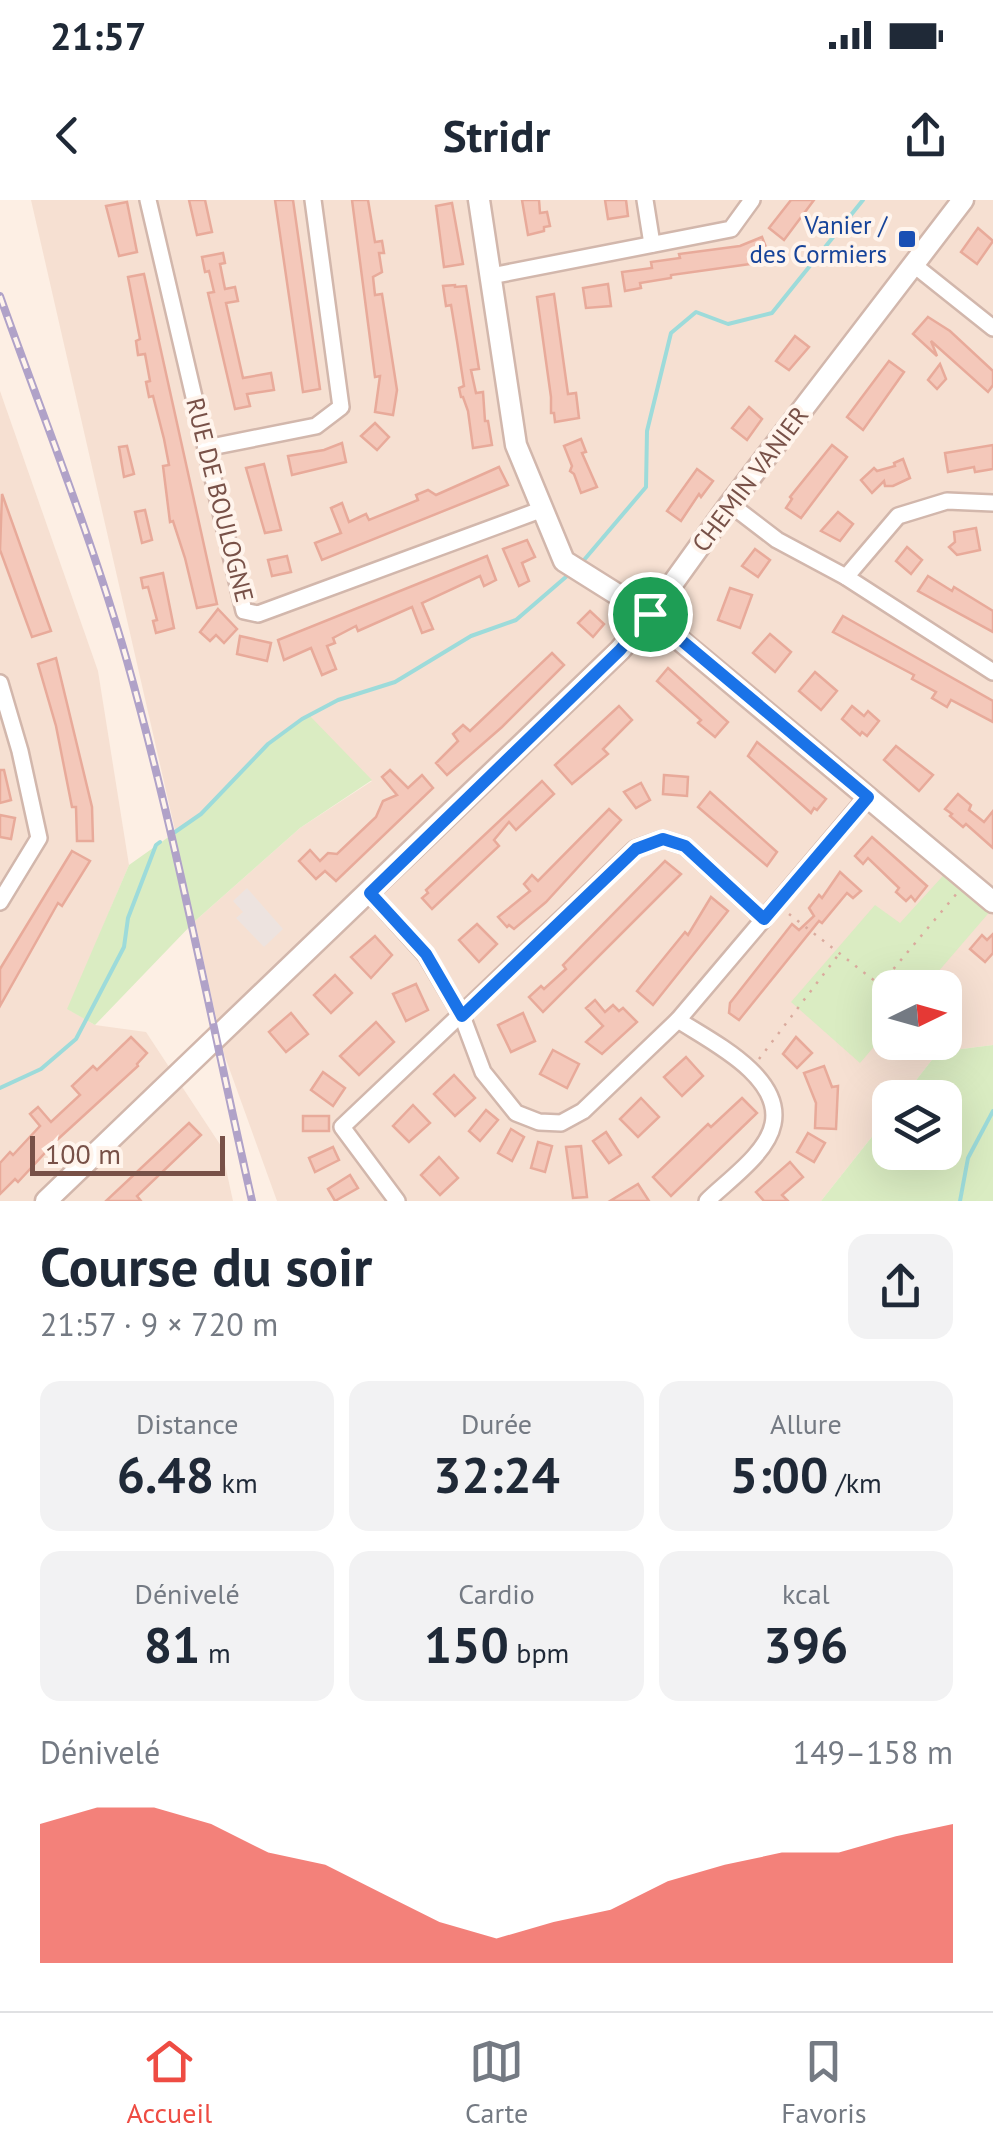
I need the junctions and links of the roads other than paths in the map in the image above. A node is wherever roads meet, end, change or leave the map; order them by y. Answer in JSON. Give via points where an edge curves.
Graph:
{"nodes":[{"id":1,"x":148,"y":200,"type":"edge"},
{"id":2,"x":313,"y":200,"type":"edge"},
{"id":3,"x":479,"y":200,"type":"edge"},
{"id":4,"x":645,"y":200,"type":"edge"},
{"id":5,"x":752,"y":200,"type":"edge"},
{"id":6,"x":963,"y":200,"type":"edge"},
{"id":7,"x":652,"y":244,"type":"junction"},
{"id":8,"x":914,"y":266,"type":"junction"},
{"id":9,"x":491,"y":276,"type":"junction"},
{"id":10,"x":993,"y":328,"type":"edge"},
{"id":11,"x":206,"y":448,"type":"junction"},
{"id":12,"x":993,"y":503,"type":"edge"},
{"id":13,"x":730,"y":504,"type":"junction"},
{"id":14,"x":542,"y":509,"type":"junction"},
{"id":15,"x":846,"y":578,"type":"junction"},
{"id":16,"x":650,"y":614,"type":"junction"},
{"id":17,"x":993,"y":672,"type":"edge"},
{"id":18,"x":0,"y":683,"type":"edge"},
{"id":19,"x":20,"y":751,"type":"junction"},
{"id":20,"x":0,"y":752,"type":"edge"},
{"id":21,"x":868,"y":797,"type":"junction"},
{"id":22,"x":370,"y":893,"type":"junction"},
{"id":23,"x":0,"y":902,"type":"edge"},
{"id":24,"x":993,"y":902,"type":"edge"},
{"id":25,"x":764,"y":919,"type":"junction"},
{"id":26,"x":462,"y":1016,"type":"junction"},
{"id":27,"x":678,"y":1020,"type":"junction"},
{"id":28,"x":46,"y":1201,"type":"edge"},
{"id":29,"x":397,"y":1201,"type":"edge"},
{"id":30,"x":707,"y":1201,"type":"edge"}],
"edges":[{"from":1,"to":11,"type":"street","name":"RUE DE BOULOGNE"},
{"from":2,"to":11,"type":"street","via":[[341,407],[316,426]]},
{"from":3,"to":9,"type":"street"},
{"from":4,"to":7,"type":"street"},
{"from":5,"to":7,"type":"street","via":[[731,229]]},
{"from":6,"to":8,"type":"street","name":"CHEMIN VANIER"},
{"from":7,"to":9,"type":"street"},
{"from":8,"to":10,"type":"street"},
{"from":8,"to":13,"type":"street","name":"CHEMIN VANIER"},
{"from":9,"to":14,"type":"street","via":[[516,444]]},
{"from":11,"to":14,"type":"street","name":"RUE DE BOULOGNE","via":[[244,611],[258,614]]},
{"from":12,"to":15,"type":"street","via":[[947,501],[898,516]]},
{"from":13,"to":15,"type":"street","via":[[777,540]]},
{"from":13,"to":16,"type":"street","name":"CHEMIN VANIER"},
{"from":14,"to":16,"type":"street","via":[[564,561]]},
{"from":15,"to":17,"type":"street"},
{"from":16,"to":21,"type":"street"},
{"from":16,"to":22,"type":"street","name":"CHEMIN VANIER"},
{"from":18,"to":19,"type":"street"},
{"from":19,"to":20,"type":"street"},
{"from":19,"to":23,"type":"street","via":[[39,838]]},
{"from":21,"to":24,"type":"street"},
{"from":21,"to":25,"type":"street"},
{"from":22,"to":26,"type":"street","via":[[426,954]]},
{"from":22,"to":28,"type":"street","name":"CHEMIN VANIER"},
{"from":25,"to":26,"type":"street","via":[[685,846],[663,839],[636,849]]},
{"from":25,"to":27,"type":"street"},
{"from":26,"to":27,"type":"street","via":[[482,1072],[516,1113],[562,1123],[583,1112]]},
{"from":26,"to":29,"type":"street","via":[[342,1127]]},
{"from":27,"to":30,"type":"street","via":[[752,1068],[771,1100],[774,1124],[760,1148]]}]}
